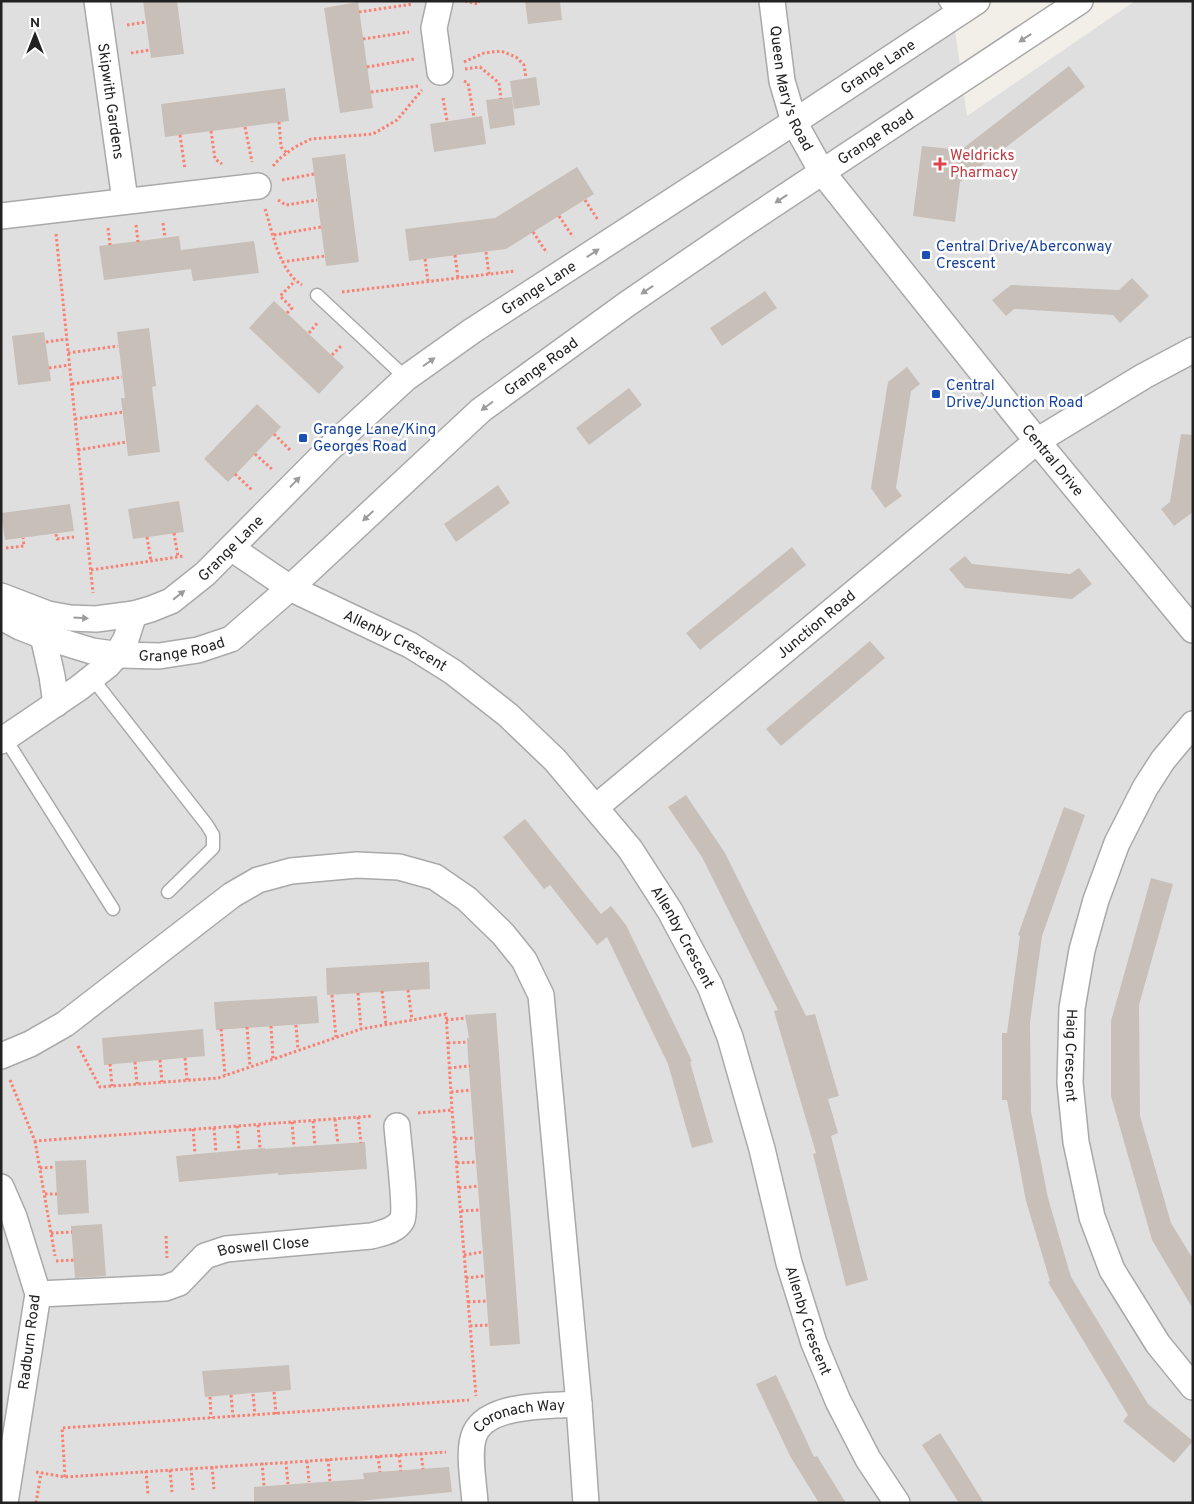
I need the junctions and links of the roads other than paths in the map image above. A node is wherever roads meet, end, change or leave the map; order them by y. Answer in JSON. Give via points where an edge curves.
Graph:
{"nodes":[{"id":1,"x":98,"y":1,"type":"edge"},
{"id":2,"x":772,"y":1,"type":"edge"},
{"id":3,"x":977,"y":1,"type":"edge"},
{"id":4,"x":1080,"y":1,"type":"edge"},
{"id":5,"x":428,"y":3,"type":"edge"},
{"id":6,"x":950,"y":9,"type":"edge"},
{"id":7,"x":1050,"y":12,"type":"edge"},
{"id":8,"x":439,"y":64,"type":"road end"},
{"id":9,"x":794,"y":122,"type":"junction"},
{"id":10,"x":822,"y":172,"type":"junction"},
{"id":11,"x":258,"y":186,"type":"road end"},
{"id":12,"x":125,"y":200,"type":"junction"},
{"id":13,"x":1,"y":216,"type":"edge"},
{"id":14,"x":317,"y":295,"type":"road end"},
{"id":15,"x":1193,"y":350,"type":"edge"},
{"id":16,"x":406,"y":378,"type":"junction"},
{"id":17,"x":1037,"y":441,"type":"junction"},
{"id":18,"x":231,"y":548,"type":"junction"},
{"id":19,"x":290,"y":588,"type":"junction"},
{"id":20,"x":1,"y":596,"type":"edge"},
{"id":21,"x":134,"y":614,"type":"junction"},
{"id":22,"x":1,"y":617,"type":"edge"},
{"id":23,"x":46,"y":625,"type":"junction"},
{"id":24,"x":1193,"y":630,"type":"edge"},
{"id":25,"x":117,"y":655,"type":"junction"},
{"id":26,"x":92,"y":678,"type":"junction"},
{"id":27,"x":56,"y":704,"type":"junction"},
{"id":28,"x":1193,"y":724,"type":"edge"},
{"id":29,"x":3,"y":739,"type":"edge"},
{"id":30,"x":596,"y":807,"type":"junction"},
{"id":31,"x":168,"y":892,"type":"dead end"},
{"id":32,"x":113,"y":909,"type":"dead end"},
{"id":33,"x":5,"y":1066,"type":"edge"},
{"id":34,"x":396,"y":1121,"type":"road end"},
{"id":35,"x":1,"y":1187,"type":"edge"},
{"id":36,"x":8,"y":1220,"type":"edge"},
{"id":37,"x":38,"y":1294,"type":"junction"},
{"id":38,"x":1193,"y":1387,"type":"edge"},
{"id":39,"x":579,"y":1404,"type":"junction"},
{"id":40,"x":6,"y":1503,"type":"edge"},
{"id":41,"x":475,"y":1503,"type":"edge"},
{"id":42,"x":586,"y":1503,"type":"edge"},
{"id":43,"x":897,"y":1503,"type":"edge"}],
"edges":[{"from":1,"to":12,"type":"street","name":"Skipwith Gardens"},
{"from":2,"to":9,"type":"street","name":"Queen Mary's Road","via":[[782,81]]},
{"from":3,"to":6,"type":"street","name":"Grange Lane"},
{"from":4,"to":7,"type":"street","name":"Grange Road"},
{"from":5,"to":8,"type":"street"},
{"from":6,"to":9,"type":"street","name":"Grange Lane"},
{"from":7,"to":10,"type":"street","name":"Grange Road","one_way":true},
{"from":9,"to":10,"type":"street","name":"Queen Mary's Road"},
{"from":16,"to":9,"type":"street","name":"Grange Lane","one_way":true,"via":[[472,331]]},
{"from":10,"to":17,"type":"street","name":"Central Drive"},
{"from":10,"to":19,"type":"street","name":"Grange Road","one_way":true,"via":[[627,304],[481,410]]},
{"from":11,"to":12,"type":"street"},
{"from":12,"to":13,"type":"street"},
{"from":14,"to":16,"type":"lane"},
{"from":15,"to":17,"type":"street","name":"Junction Road"},
{"from":18,"to":16,"type":"street","name":"Grange Lane","one_way":true,"via":[[330,448]]},
{"from":17,"to":24,"type":"street","name":"Central Drive"},
{"from":17,"to":30,"type":"street","name":"Junction Road"},
{"from":18,"to":19,"type":"street","name":"Allenby Crescent"},
{"from":21,"to":18,"type":"street","name":"Grange Lane","one_way":true,"via":[[171,601]]},
{"from":19,"to":25,"type":"street","name":"Grange Road","via":[[231,639],[198,650],[159,656]]},
{"from":19,"to":30,"type":"street","name":"Allenby Crescent","via":[[410,645],[453,672],[508,714]]},
{"from":20,"to":23,"type":"street","name":"Grange Lane"},
{"from":23,"to":21,"type":"street","name":"Grange Lane","one_way":true,"via":[[70,618],[96,619]]},
{"from":21,"to":25,"type":"street"},
{"from":22,"to":23,"type":"street","name":"Grange Road","via":[[20,627]]},
{"from":23,"to":25,"type":"street","name":"Grange Road","via":[[92,651]]},
{"from":23,"to":27,"type":"street"},
{"from":25,"to":26,"type":"street"},
{"from":26,"to":27,"type":"street"},
{"from":26,"to":31,"type":"lane","via":[[213,835],[213,848]]},
{"from":27,"to":29,"type":"street"},
{"from":28,"to":38,"type":"street","name":"Haig Crescent","via":[[1145,788],[1117,843],[1096,900],[1082,950],[1072,1008],[1070,1084],[1076,1142],[1092,1217],[1112,1270],[1158,1344]]},
{"from":29,"to":32,"type":"lane"},
{"from":30,"to":43,"type":"street","name":"Allenby Crescent","via":[[635,857],[670,911],[710,986],[730,1037],[762,1149],[789,1263],[814,1343],[838,1401],[868,1460]]},
{"from":33,"to":39,"type":"street","via":[[30,1044],[65,1024],[232,895],[258,880],[291,871],[357,865],[399,867],[435,877],[467,898],[502,934],[524,960],[541,995]]},
{"from":34,"to":37,"type":"street","name":"Boswell Close","via":[[404,1206],[402,1220],[385,1233],[226,1249],[205,1256],[179,1283],[165,1288]]},
{"from":35,"to":36,"type":"street","name":"Radburn Road"},
{"from":36,"to":37,"type":"street","name":"Radburn Road"},
{"from":37,"to":40,"type":"street","name":"Radburn Road"},
{"from":39,"to":41,"type":"street","name":"Coronach Way","via":[[510,1409],[486,1420],[475,1433],[471,1450]]},
{"from":39,"to":42,"type":"street"}]}
